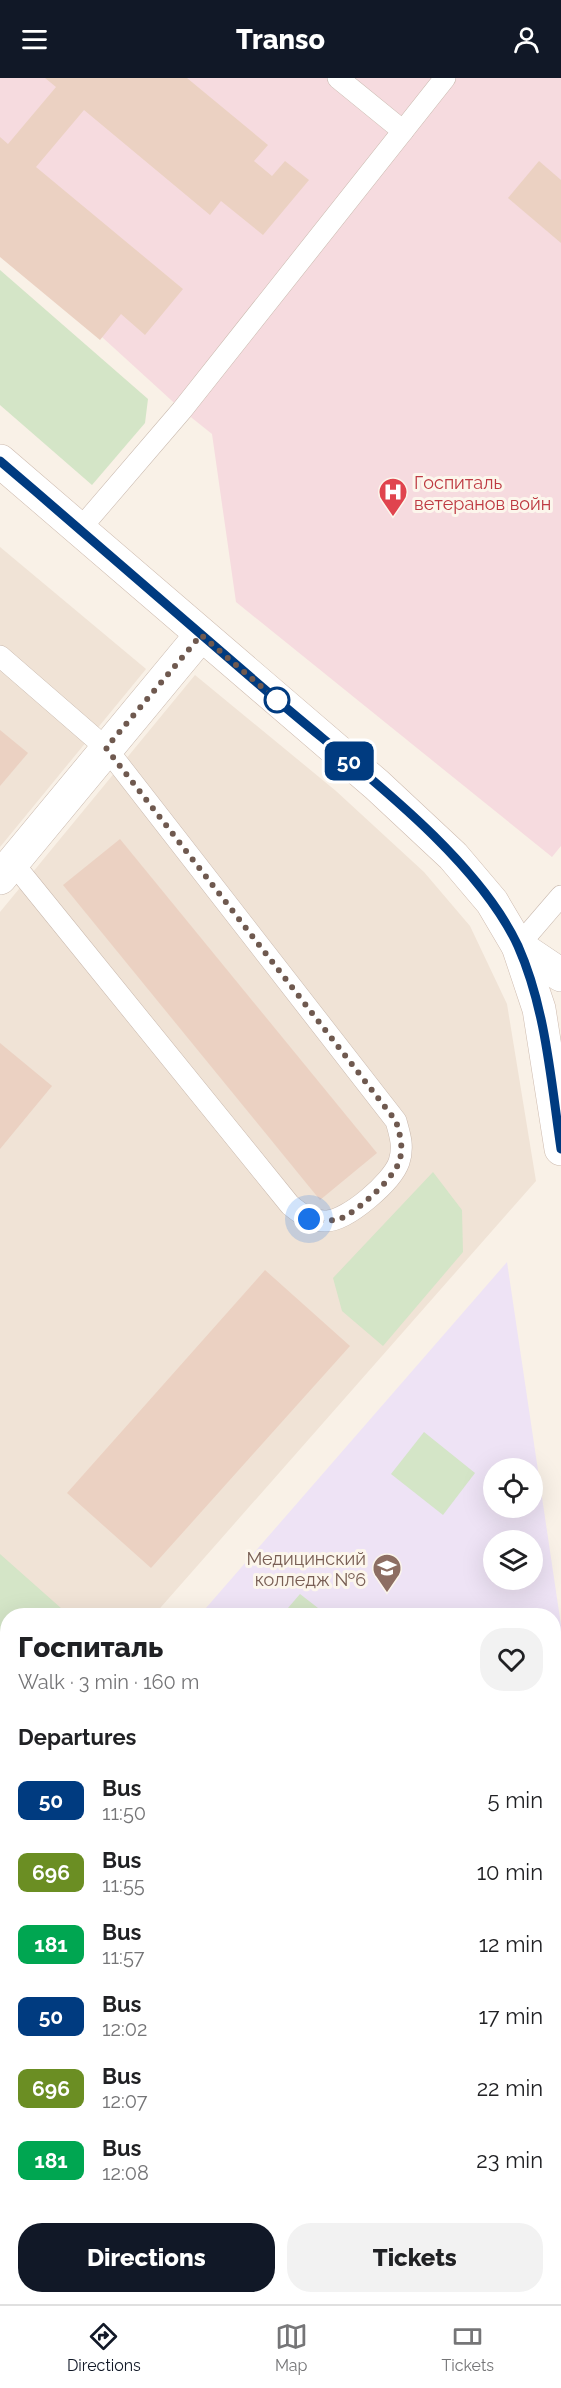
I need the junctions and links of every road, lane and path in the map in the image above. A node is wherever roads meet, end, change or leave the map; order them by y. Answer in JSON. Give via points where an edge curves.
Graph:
{"nodes":[{"id":1,"x":338,"y":78,"type":"edge"},
{"id":2,"x":445,"y":78,"type":"edge"},
{"id":3,"x":403,"y":131,"type":"junction"},
{"id":4,"x":0,"y":461,"type":"edge"},
{"id":5,"x":80,"y":529,"type":"junction"},
{"id":6,"x":201,"y":635,"type":"junction"},
{"id":7,"x":0,"y":656,"type":"edge"},
{"id":8,"x":106,"y":748,"type":"junction"},
{"id":9,"x":6,"y":870,"type":"edge"},
{"id":10,"x":561,"y":896,"type":"edge"},
{"id":11,"x":518,"y":946,"type":"junction"},
{"id":12,"x":561,"y":975,"type":"edge"},
{"id":13,"x":561,"y":1149,"type":"edge"}],
"edges":[{"from":1,"to":3,"type":"lane"},
{"from":2,"to":3,"type":"lane"},
{"from":3,"to":5,"type":"lane","via":[[182,410]]},
{"from":4,"to":5,"type":"street"},
{"from":5,"to":6,"type":"street"},
{"from":6,"to":8,"type":"street"},
{"from":6,"to":11,"type":"street","via":[[377,785],[453,856],[492,902]]},
{"from":7,"to":8,"type":"lane"},
{"from":8,"to":9,"type":"street"},
{"from":8,"to":9,"type":"lane","via":[[396,1121],[402,1142],[399,1163],[387,1180],[346,1216],[327,1221],[309,1219],[290,1205]]},
{"from":10,"to":11,"type":"lane"},
{"from":11,"to":12,"type":"street"},
{"from":11,"to":13,"type":"street","via":[[539,1010]]}]}
